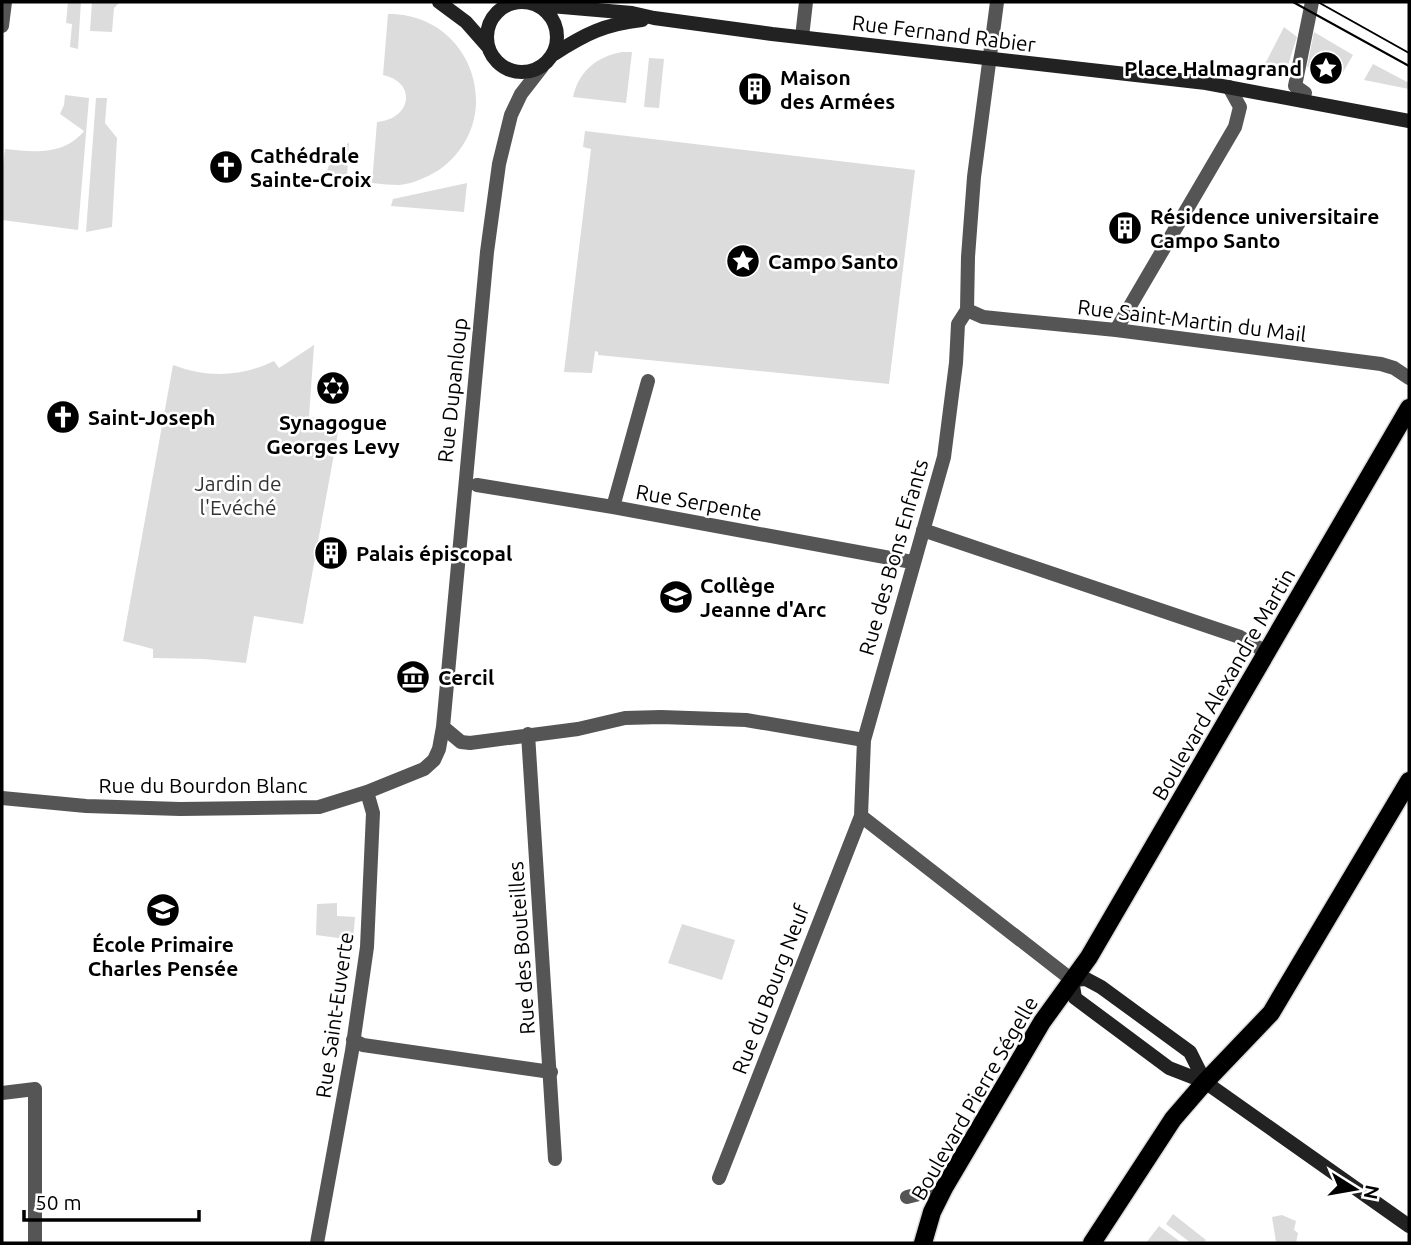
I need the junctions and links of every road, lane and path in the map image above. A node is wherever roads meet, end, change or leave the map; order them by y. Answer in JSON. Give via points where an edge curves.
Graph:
{"nodes":[{"id":1,"x":5,"y":2,"type":"edge"},
{"id":2,"x":439,"y":2,"type":"edge"},
{"id":3,"x":493,"y":2,"type":"edge"},
{"id":4,"x":806,"y":2,"type":"edge"},
{"id":5,"x":998,"y":2,"type":"edge"},
{"id":6,"x":1312,"y":2,"type":"edge"},
{"id":7,"x":510,"y":5,"type":"junction"},
{"id":8,"x":539,"y":5,"type":"junction"},
{"id":9,"x":654,"y":18,"type":"junction"},
{"id":10,"x":2,"y":26,"type":"edge"},
{"id":11,"x":802,"y":37,"type":"junction"},
{"id":12,"x":488,"y":47,"type":"junction"},
{"id":13,"x":554,"y":54,"type":"junction"},
{"id":14,"x":989,"y":59,"type":"junction"},
{"id":15,"x":542,"y":67,"type":"junction"},
{"id":16,"x":1267,"y":86,"type":"junction"},
{"id":17,"x":1229,"y":87,"type":"junction"},
{"id":18,"x":1300,"y":89,"type":"junction"},
{"id":19,"x":1240,"y":107,"type":"junction"},
{"id":20,"x":1409,"y":112,"type":"edge"},
{"id":21,"x":1409,"y":121,"type":"edge"},
{"id":22,"x":1409,"y":129,"type":"edge"},
{"id":23,"x":967,"y":310,"type":"junction"},
{"id":24,"x":1116,"y":330,"type":"junction"},
{"id":25,"x":1409,"y":378,"type":"edge"},
{"id":26,"x":648,"y":382,"type":"dead end"},
{"id":27,"x":1409,"y":408,"type":"edge"},
{"id":28,"x":477,"y":485,"type":"dead end"},
{"id":29,"x":613,"y":507,"type":"junction"},
{"id":30,"x":923,"y":530,"type":"junction"},
{"id":31,"x":912,"y":562,"type":"junction"},
{"id":32,"x":1268,"y":653,"type":"junction"},
{"id":33,"x":443,"y":727,"type":"junction"},
{"id":34,"x":528,"y":734,"type":"junction"},
{"id":35,"x":864,"y":740,"type":"junction"},
{"id":36,"x":1409,"y":783,"type":"edge"},
{"id":37,"x":367,"y":792,"type":"junction"},
{"id":38,"x":2,"y":799,"type":"edge"},
{"id":39,"x":861,"y":816,"type":"junction"},
{"id":40,"x":1072,"y":980,"type":"junction"},
{"id":41,"x":353,"y":1040,"type":"junction"},
{"id":42,"x":551,"y":1072,"type":"junction"},
{"id":43,"x":1205,"y":1082,"type":"junction"},
{"id":44,"x":2,"y":1093,"type":"edge"},
{"id":45,"x":555,"y":1159,"type":"dead end"},
{"id":46,"x":719,"y":1178,"type":"dead end"},
{"id":47,"x":944,"y":1188,"type":"junction"},
{"id":48,"x":907,"y":1197,"type":"dead end"},
{"id":49,"x":1409,"y":1226,"type":"edge"},
{"id":50,"x":35,"y":1243,"type":"edge"},
{"id":51,"x":317,"y":1243,"type":"edge"},
{"id":52,"x":923,"y":1243,"type":"edge"},
{"id":53,"x":1092,"y":1243,"type":"edge"}],
"edges":[{"from":1,"to":10,"type":"street"},
{"from":2,"to":12,"type":"street","via":[[466,22]]},
{"from":3,"to":7,"type":"street"},
{"from":4,"to":11,"type":"street"},
{"from":5,"to":14,"type":"street"},
{"from":6,"to":18,"type":"street"},
{"from":7,"to":8,"type":"street"},
{"from":7,"to":12,"type":"street","via":[[500,10],[489,27]]},
{"from":8,"to":9,"type":"street","name":"Rue Fernand Rabier"},
{"from":8,"to":13,"type":"street","via":[[554,22]]},
{"from":9,"to":11,"type":"street","name":"Rue Fernand Rabier"},
{"from":9,"to":13,"type":"street","name":"Rue Fernand Rabier","via":[[605,26]]},
{"from":11,"to":14,"type":"street","name":"Rue Fernand Rabier"},
{"from":12,"to":15,"type":"street","via":[[509,71],[532,72]]},
{"from":13,"to":15,"type":"street"},
{"from":14,"to":17,"type":"street","name":"Rue Fernand Rabier"},
{"from":14,"to":23,"type":"street","via":[[972,199]]},
{"from":15,"to":33,"type":"street","name":"Rue Dupanloup","via":[[511,115],[499,164]]},
{"from":16,"to":17,"type":"street"},
{"from":16,"to":18,"type":"street"},
{"from":16,"to":19,"type":"street"},
{"from":17,"to":19,"type":"street"},
{"from":17,"to":21,"type":"street"},
{"from":17,"to":22,"type":"street","via":[[1272,103]]},
{"from":18,"to":20,"type":"street"},
{"from":19,"to":24,"type":"street","via":[[1235,127]]},
{"from":23,"to":24,"type":"street","name":"Rue Saint-Martin du Mail","via":[[983,317]]},
{"from":23,"to":30,"type":"street","name":"Rue des Bons Enfants","via":[[958,324],[944,457]]},
{"from":24,"to":25,"type":"street","name":"Rue Saint-Martin du Mail","via":[[1381,365]]},
{"from":26,"to":29,"type":"street"},
{"from":27,"to":32,"type":"main road","name":"Boulevard Alexandre Martin"},
{"from":28,"to":29,"type":"street","name":"Rue Serpente"},
{"from":29,"to":31,"type":"street","name":"Rue Serpente"},
{"from":30,"to":31,"type":"street","name":"Rue des Bons Enfants"},
{"from":30,"to":32,"type":"street","via":[[1240,637]]},
{"from":31,"to":35,"type":"street","name":"Rue des Bons Enfants"},
{"from":32,"to":40,"type":"main road","name":"Boulevard Alexandre Martin"},
{"from":33,"to":34,"type":"street","via":[[453,737],[470,743]]},
{"from":33,"to":37,"type":"street","name":"Rue du Bourdon Blanc","via":[[439,749],[424,769]]},
{"from":34,"to":35,"type":"street","via":[[625,718],[690,717],[746,720]]},
{"from":34,"to":42,"type":"street","name":"Rue des Bouteilles"},
{"from":35,"to":39,"type":"street","name":"Rue des Bons Enfants"},
{"from":36,"to":43,"type":"main road","via":[[1271,1013]]},
{"from":37,"to":38,"type":"street","name":"Rue du Bourdon Blanc","via":[[319,807],[86,806]]},
{"from":37,"to":41,"type":"street","name":"Rue Saint-Euverte","via":[[373,813],[367,947]]},
{"from":39,"to":40,"type":"street"},
{"from":39,"to":46,"type":"street","name":"Rue du Bourg Neuf"},
{"from":40,"to":43,"type":"street","via":[[1075,998],[1170,1068]]},
{"from":40,"to":43,"type":"street","via":[[1086,979],[1101,987],[1190,1052]]},
{"from":40,"to":47,"type":"main road","name":"Boulevard Pierre Ségelle","via":[[1042,1022]]},
{"from":41,"to":42,"type":"street"},
{"from":41,"to":51,"type":"street","name":"Rue Saint-Euverte"},
{"from":42,"to":45,"type":"street","name":"Rue des Bouteilles"},
{"from":43,"to":49,"type":"street"},
{"from":43,"to":53,"type":"main road","via":[[1174,1119]]},
{"from":44,"to":50,"type":"street","via":[[34,1089]]},
{"from":47,"to":48,"type":"street"},
{"from":47,"to":52,"type":"main road","name":"Boulevard Pierre Ségelle"}]}
